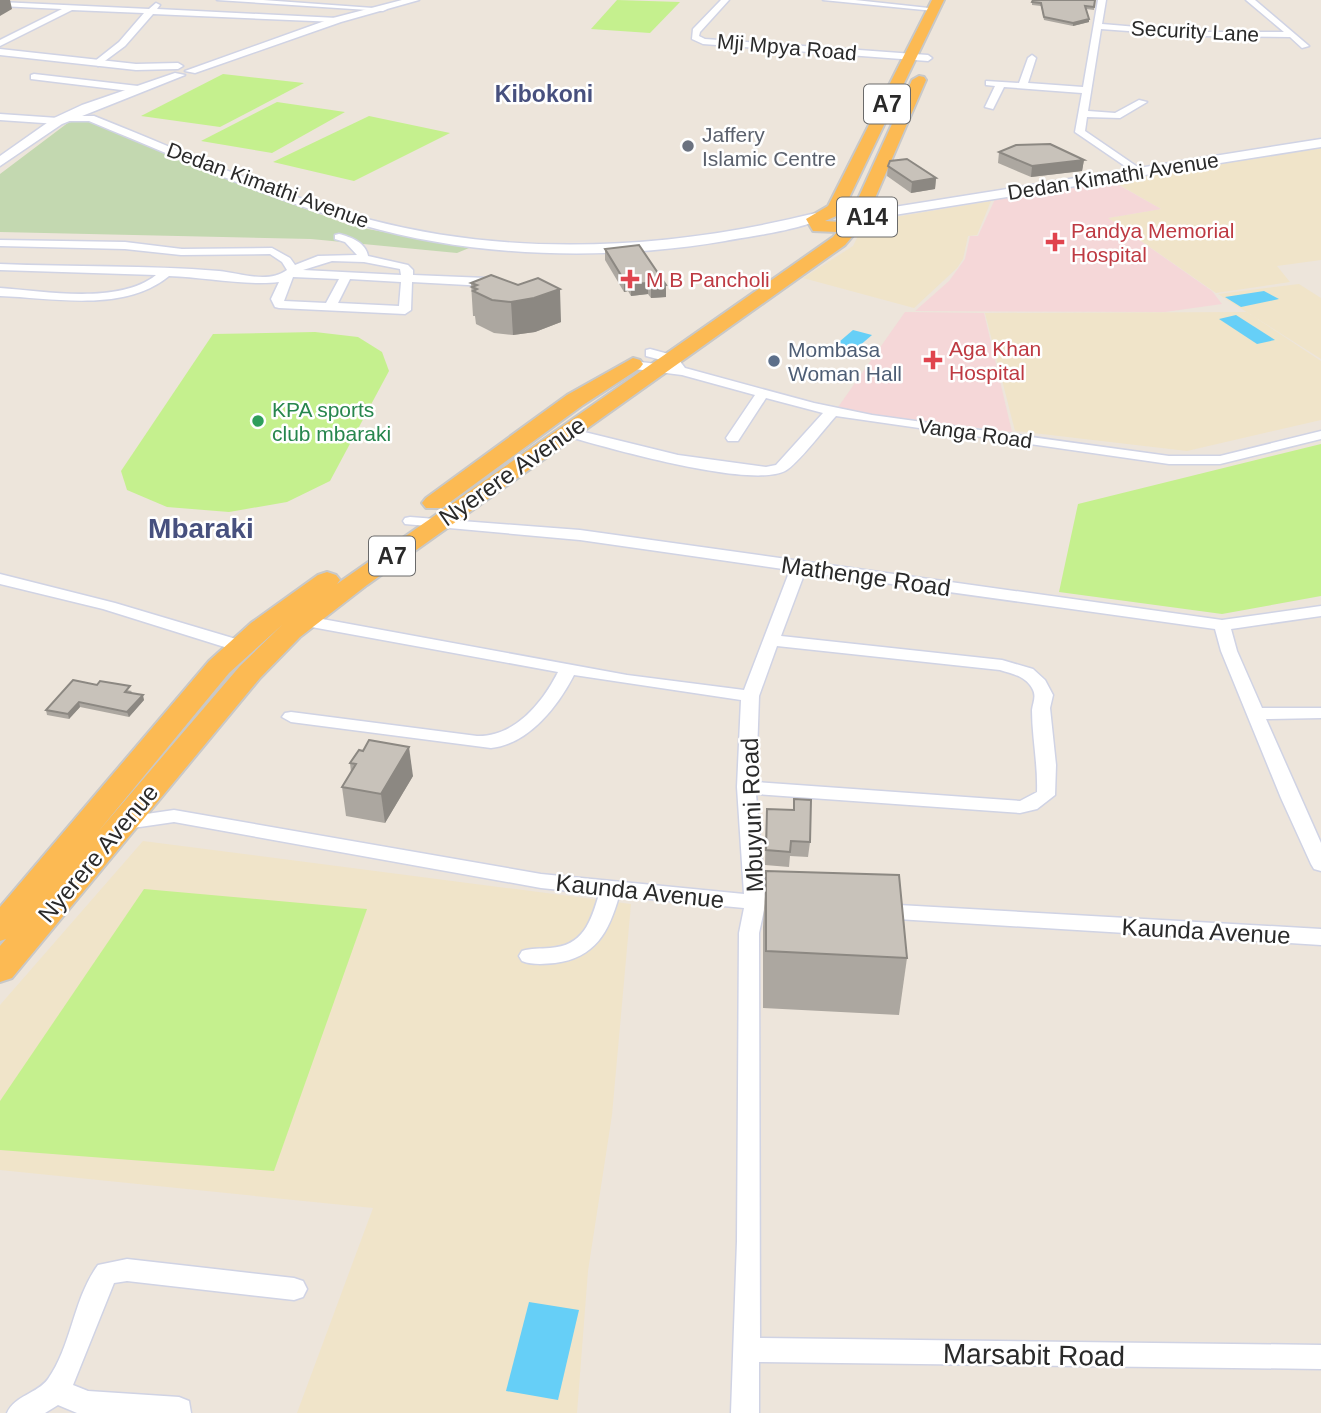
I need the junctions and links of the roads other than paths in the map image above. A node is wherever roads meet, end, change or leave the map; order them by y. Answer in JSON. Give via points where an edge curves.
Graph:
{"nodes":[{"id":1,"x":54,"y":0,"type":"edge"},
{"id":2,"x":160,"y":0,"type":"edge"},
{"id":3,"x":221,"y":0,"type":"edge"},
{"id":4,"x":414,"y":0,"type":"edge"},
{"id":5,"x":724,"y":0,"type":"edge"},
{"id":6,"x":827,"y":0,"type":"edge"},
{"id":7,"x":1102,"y":0,"type":"edge"},
{"id":8,"x":1250,"y":0,"type":"edge"},
{"id":9,"x":322,"y":3,"type":"edge"},
{"id":10,"x":0,"y":4,"type":"edge"},
{"id":11,"x":46,"y":6,"type":"junction"},
{"id":12,"x":72,"y":8,"type":"junction"},
{"id":13,"x":941,"y":8,"type":"edge"},
{"id":14,"x":383,"y":9,"type":"junction"},
{"id":15,"x":150,"y":11,"type":"junction"},
{"id":16,"x":337,"y":20,"type":"junction"},
{"id":17,"x":1098,"y":26,"type":"junction"},
{"id":18,"x":1292,"y":35,"type":"junction"},
{"id":19,"x":0,"y":43,"type":"edge"},
{"id":20,"x":935,"y":43,"type":"dead end"},
{"id":21,"x":1305,"y":46,"type":"dead end"},
{"id":22,"x":0,"y":52,"type":"edge"},
{"id":23,"x":910,"y":57,"type":"junction"},
{"id":24,"x":929,"y":58,"type":"junction"},
{"id":25,"x":1032,"y":58,"type":"dead end"},
{"id":26,"x":105,"y":61,"type":"junction"},
{"id":27,"x":136,"y":66,"type":"junction"},
{"id":28,"x":183,"y":70,"type":"junction"},
{"id":29,"x":163,"y":73,"type":"junction"},
{"id":30,"x":34,"y":77,"type":"dead end"},
{"id":31,"x":989,"y":83,"type":"dead end"},
{"id":32,"x":1001,"y":84,"type":"junction"},
{"id":33,"x":1023,"y":85,"type":"junction"},
{"id":34,"x":143,"y":88,"type":"junction"},
{"id":35,"x":1085,"y":90,"type":"junction"},
{"id":36,"x":1142,"y":102,"type":"dead end"},
{"id":37,"x":990,"y":107,"type":"dead end"},
{"id":38,"x":88,"y":113,"type":"junction"},
{"id":39,"x":1084,"y":114,"type":"junction"},
{"id":40,"x":0,"y":117,"type":"edge"},
{"id":41,"x":61,"y":120,"type":"junction"},
{"id":42,"x":873,"y":131,"type":"junction"},
{"id":43,"x":895,"y":134,"type":"junction"},
{"id":44,"x":1321,"y":143,"type":"edge"},
{"id":45,"x":0,"y":162,"type":"edge"},
{"id":46,"x":1138,"y":172,"type":"junction"},
{"id":47,"x":843,"y":216,"type":"junction"},
{"id":48,"x":339,"y":237,"type":"dead end"},
{"id":49,"x":0,"y":243,"type":"edge"},
{"id":50,"x":181,"y":252,"type":"junction"},
{"id":51,"x":363,"y":259,"type":"junction"},
{"id":52,"x":0,"y":267,"type":"edge"},
{"id":53,"x":167,"y":272,"type":"junction"},
{"id":54,"x":291,"y":273,"type":"junction"},
{"id":55,"x":346,"y":276,"type":"junction"},
{"id":56,"x":405,"y":280,"type":"junction"},
{"id":57,"x":486,"y":282,"type":"edge"},
{"id":58,"x":0,"y":292,"type":"edge"},
{"id":59,"x":330,"y":307,"type":"junction"},
{"id":60,"x":658,"y":364,"type":"junction"},
{"id":61,"x":763,"y":393,"type":"junction"},
{"id":62,"x":575,"y":400,"type":"junction"},
{"id":63,"x":833,"y":411,"type":"junction"},
{"id":64,"x":568,"y":432,"type":"junction"},
{"id":65,"x":1321,"y":435,"type":"edge"},
{"id":66,"x":733,"y":438,"type":"dead end"},
{"id":67,"x":463,"y":506,"type":"junction"},
{"id":68,"x":410,"y":521,"type":"junction"},
{"id":69,"x":439,"y":523,"type":"junction"},
{"id":70,"x":799,"y":568,"type":"junction"},
{"id":71,"x":0,"y":579,"type":"edge"},
{"id":72,"x":1321,"y":611,"type":"edge"},
{"id":73,"x":278,"y":615,"type":"junction"},
{"id":74,"x":303,"y":621,"type":"junction"},
{"id":75,"x":1222,"y":625,"type":"junction"},
{"id":76,"x":769,"y":640,"type":"junction"},
{"id":77,"x":240,"y":646,"type":"junction"},
{"id":78,"x":219,"y":667,"type":"junction"},
{"id":79,"x":568,"y":670,"type":"junction"},
{"id":80,"x":250,"y":672,"type":"junction"},
{"id":81,"x":750,"y":696,"type":"junction"},
{"id":82,"x":1255,"y":713,"type":"junction"},
{"id":83,"x":1321,"y":713,"type":"edge"},
{"id":84,"x":291,"y":717,"type":"dead end"},
{"id":85,"x":119,"y":787,"type":"junction"},
{"id":86,"x":746,"y":787,"type":"junction"},
{"id":87,"x":148,"y":794,"type":"junction"},
{"id":88,"x":174,"y":816,"type":"junction"},
{"id":89,"x":93,"y":817,"type":"junction"},
{"id":90,"x":121,"y":825,"type":"junction"},
{"id":91,"x":1321,"y":864,"type":"edge"},
{"id":92,"x":611,"y":888,"type":"junction"},
{"id":93,"x":755,"y":902,"type":"junction"},
{"id":94,"x":807,"y":906,"type":"edge"},
{"id":95,"x":858,"y":910,"type":"edge"},
{"id":96,"x":0,"y":929,"type":"edge"},
{"id":97,"x":1321,"y":937,"type":"edge"},
{"id":98,"x":529,"y":956,"type":"dead end"},
{"id":99,"x":0,"y":969,"type":"edge"},
{"id":100,"x":294,"y":1289,"type":"dead end"},
{"id":101,"x":746,"y":1350,"type":"junction"},
{"id":102,"x":1321,"y":1357,"type":"edge"},
{"id":103,"x":56,"y":1391,"type":"junction"},
{"id":104,"x":179,"y":1410,"type":"dead end"},
{"id":105,"x":21,"y":1413,"type":"edge"},
{"id":106,"x":745,"y":1413,"type":"edge"}],
"edges":[{"from":1,"to":11,"type":"street"},
{"from":2,"to":15,"type":"street"},
{"from":3,"to":9,"type":"street"},
{"from":4,"to":14,"type":"main road"},
{"from":5,"to":23,"type":"street","name":"Mji Mpya Road","via":[[695,37]]},
{"from":6,"to":13,"type":"street"},
{"from":7,"to":17,"type":"street"},
{"from":8,"to":18,"type":"street"},
{"from":9,"to":14,"type":"street"},
{"from":10,"to":11,"type":"street"},
{"from":11,"to":12,"type":"street"},
{"from":12,"to":15,"type":"street"},
{"from":12,"to":19,"type":"street"},
{"from":13,"to":23,"type":"highway","number":"A7"},
{"from":14,"to":16,"type":"main road"},
{"from":15,"to":16,"type":"street"},
{"from":15,"to":26,"type":"street"},
{"from":16,"to":28,"type":"main road"},
{"from":17,"to":18,"type":"street","name":"Security Lane"},
{"from":17,"to":35,"type":"street"},
{"from":18,"to":21,"type":"street"},
{"from":20,"to":24,"type":"highway","number":"A7"},
{"from":22,"to":26,"type":"street"},
{"from":23,"to":24,"type":"street","name":"Mji Mpya Road"},
{"from":23,"to":42,"type":"highway","number":"A7"},
{"from":24,"to":43,"type":"highway","number":"A7"},
{"from":25,"to":33,"type":"street"},
{"from":26,"to":27,"type":"street"},
{"from":27,"to":28,"type":"street"},
{"from":27,"to":29,"type":"street"},
{"from":28,"to":29,"type":"main road"},
{"from":28,"to":34,"type":"main road"},
{"from":29,"to":34,"type":"main road"},
{"from":30,"to":34,"type":"street"},
{"from":31,"to":32,"type":"street"},
{"from":32,"to":33,"type":"street"},
{"from":32,"to":37,"type":"street"},
{"from":33,"to":35,"type":"street"},
{"from":34,"to":38,"type":"main road"},
{"from":35,"to":39,"type":"street"},
{"from":36,"to":39,"type":"street","via":[[1117,117]]},
{"from":38,"to":41,"type":"main road"},
{"from":38,"to":47,"type":"street","name":"Dedan Kimathi Avenue","via":[[323,209],[389,229],[438,237],[607,247],[685,241]]},
{"from":39,"to":46,"type":"street","via":[[1080,132]]},
{"from":40,"to":41,"type":"street"},
{"from":41,"to":45,"type":"main road"},
{"from":42,"to":43,"type":"highway"},
{"from":42,"to":47,"type":"highway","number":"A7"},
{"from":43,"to":47,"type":"highway","number":"A7"},
{"from":44,"to":46,"type":"street","name":"Dedan Kimathi Avenue"},
{"from":46,"to":47,"type":"street","name":"Dedan Kimathi Avenue"},
{"from":47,"to":60,"type":"highway","name":"Nyerere Avenue","number":"A7","via":[[839,241],[768,281]]},
{"from":48,"to":51,"type":"street","via":[[353,242]]},
{"from":49,"to":50,"type":"street","via":[[177,248]]},
{"from":50,"to":53,"type":"street"},
{"from":50,"to":54,"type":"street","via":[[272,251],[286,260]]},
{"from":51,"to":54,"type":"street","via":[[304,264]]},
{"from":51,"to":56,"type":"street","via":[[404,267]]},
{"from":52,"to":53,"type":"street"},
{"from":53,"to":54,"type":"street","via":[[259,279]]},
{"from":53,"to":58,"type":"street","via":[[129,294]]},
{"from":54,"to":55,"type":"street"},
{"from":54,"to":59,"type":"street","via":[[277,299],[279,304]]},
{"from":55,"to":56,"type":"street"},
{"from":55,"to":59,"type":"street"},
{"from":56,"to":57,"type":"street"},
{"from":56,"to":59,"type":"street","via":[[405,310]]},
{"from":60,"to":61,"type":"street","name":"Vanga Road"},
{"from":60,"to":62,"type":"highway","name":"Nyerere Avenue","number":"A7"},
{"from":60,"to":64,"type":"highway","name":"Nyerere Avenue","number":"A7"},
{"from":61,"to":63,"type":"street","name":"Vanga Road"},
{"from":61,"to":66,"type":"street"},
{"from":62,"to":67,"type":"highway"},
{"from":62,"to":68,"type":"highway","name":"Nyerere Avenue","number":"A7"},
{"from":63,"to":64,"type":"street","via":[[775,472],[618,447]]},
{"from":63,"to":65,"type":"street","name":"Vanga Road","via":[[1169,460],[1220,460]]},
{"from":64,"to":67,"type":"highway","name":"Nyerere Avenue","number":"A7"},
{"from":67,"to":69,"type":"highway","name":"Nyerere Avenue","number":"A7"},
{"from":68,"to":69,"type":"street","name":"Mathenge Road"},
{"from":68,"to":73,"type":"highway","name":"Nyerere Avenue","number":"A7"},
{"from":69,"to":70,"type":"street","name":"Mathenge Road","via":[[580,534]]},
{"from":69,"to":74,"type":"highway","name":"Nyerere Avenue","number":"A7"},
{"from":70,"to":75,"type":"street","name":"Mathenge Road"},
{"from":70,"to":76,"type":"street","name":"Mbuyuni Road"},
{"from":71,"to":77,"type":"street","via":[[110,606]]},
{"from":72,"to":75,"type":"street","name":"Mathenge Road"},
{"from":73,"to":74,"type":"street"},
{"from":73,"to":77,"type":"highway","name":"Nyerere Avenue","number":"A7"},
{"from":74,"to":79,"type":"street"},
{"from":74,"to":80,"type":"highway","name":"Nyerere Avenue","number":"A7"},
{"from":75,"to":82,"type":"street"},
{"from":76,"to":81,"type":"street","name":"Mbuyuni Road"},
{"from":76,"to":86,"type":"street","via":[[1002,664],[1027,673],[1044,695],[1046,795],[1020,807]]},
{"from":77,"to":78,"type":"highway","name":"Nyerere Avenue","number":"A7"},
{"from":78,"to":80,"type":"highway"},
{"from":78,"to":85,"type":"highway","name":"Nyerere Avenue","number":"A7"},
{"from":79,"to":81,"type":"street"},
{"from":79,"to":84,"type":"street","via":[[561,687],[536,715],[498,741]]},
{"from":80,"to":87,"type":"highway","name":"Nyerere Avenue","number":"A7"},
{"from":81,"to":86,"type":"street","name":"Mbuyuni Road"},
{"from":82,"to":83,"type":"street"},
{"from":82,"to":91,"type":"street"},
{"from":85,"to":87,"type":"street"},
{"from":85,"to":89,"type":"highway","name":"Nyerere Avenue","number":"A7"},
{"from":86,"to":93,"type":"street","name":"Mbuyuni Road"},
{"from":87,"to":88,"type":"street"},
{"from":87,"to":90,"type":"highway","name":"Nyerere Avenue","number":"A7"},
{"from":88,"to":90,"type":"street","name":"Kaunda Avenue"},
{"from":88,"to":92,"type":"street","name":"Kaunda Avenue","via":[[541,881]]},
{"from":89,"to":90,"type":"street"},
{"from":89,"to":96,"type":"highway","name":"Nyerere Avenue","number":"A7"},
{"from":90,"to":99,"type":"highway","name":"Nyerere Avenue","number":"A7"},
{"from":92,"to":93,"type":"street","name":"Kaunda Avenue"},
{"from":92,"to":98,"type":"street","via":[[604,916],[584,946],[561,957]]},
{"from":93,"to":94,"type":"street","name":"Kaunda Avenue"},
{"from":93,"to":101,"type":"street","name":"Mbuyuni Road","via":[[749,933]]},
{"from":95,"to":97,"type":"street","name":"Kaunda Avenue"},
{"from":100,"to":103,"type":"street","via":[[127,1270],[107,1273]]},
{"from":101,"to":102,"type":"street","name":"Marsabit Road"},
{"from":101,"to":106,"type":"street","name":"Mbuyuni Road"},
{"from":103,"to":104,"type":"street","via":[[87,1404]]},
{"from":103,"to":105,"type":"street"}]}
